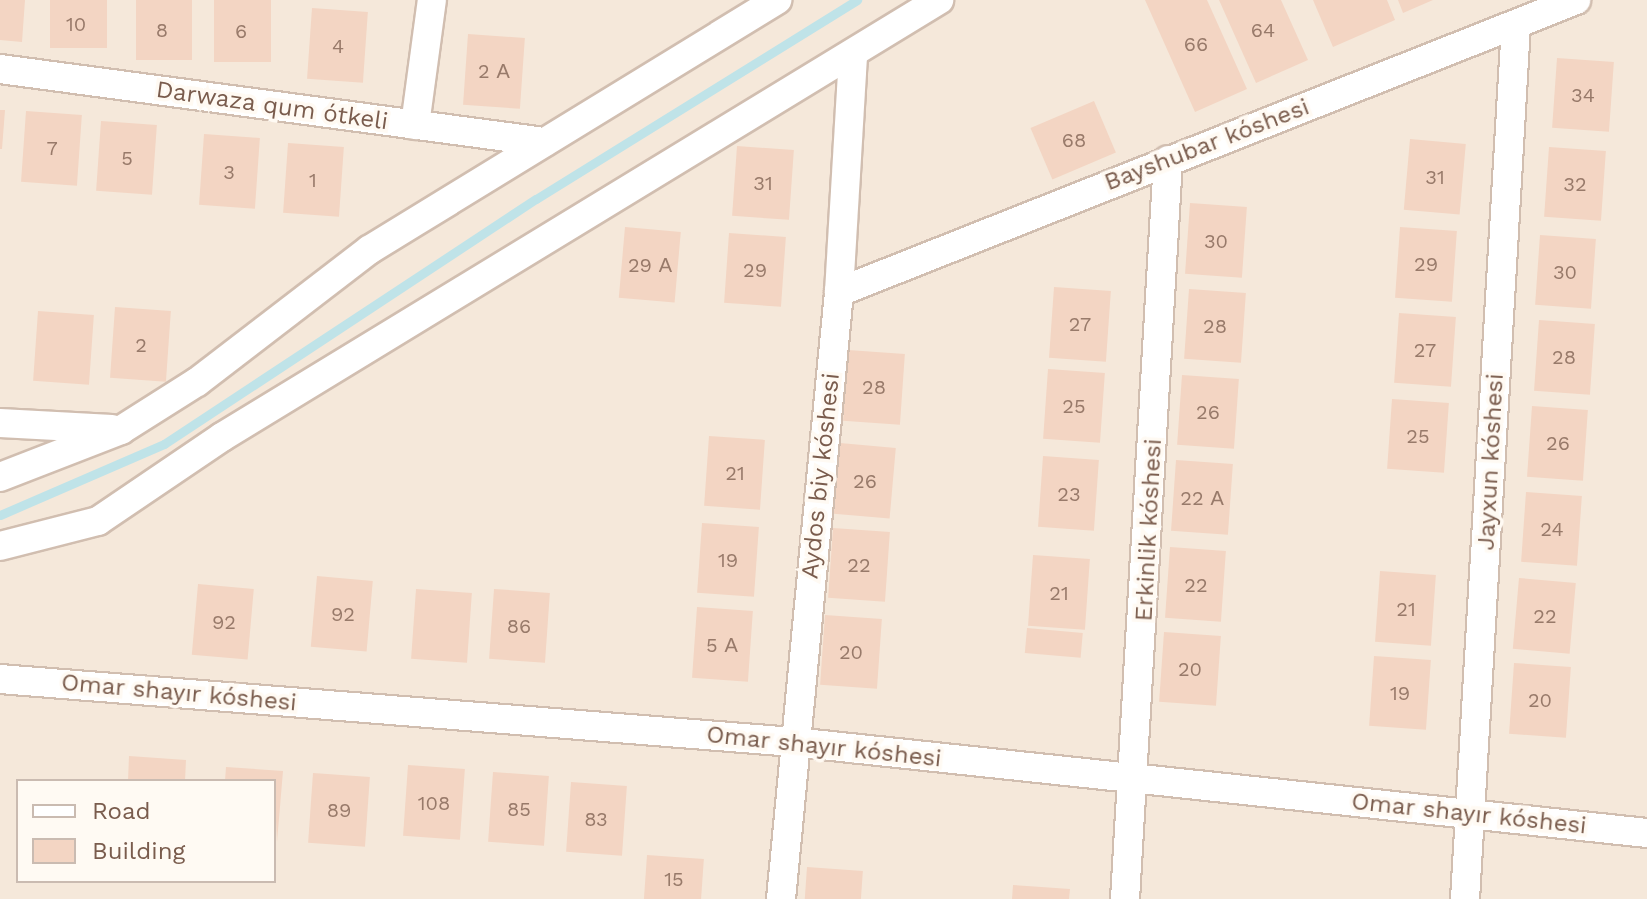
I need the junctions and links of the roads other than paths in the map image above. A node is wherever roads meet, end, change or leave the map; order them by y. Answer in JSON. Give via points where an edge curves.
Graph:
{"nodes":[{"id":1,"x":432,"y":0,"type":"edge"},
{"id":2,"x":777,"y":0,"type":"edge"},
{"id":3,"x":939,"y":0,"type":"edge"},
{"id":4,"x":1576,"y":0,"type":"edge"},
{"id":5,"x":1516,"y":25,"type":"junction"},
{"id":6,"x":853,"y":53,"type":"junction"},
{"id":7,"x":0,"y":69,"type":"edge"},
{"id":8,"x":415,"y":125,"type":"junction"},
{"id":9,"x":544,"y":142,"type":"junction"},
{"id":10,"x":1168,"y":160,"type":"junction"},
{"id":11,"x":839,"y":292,"type":"junction"},
{"id":12,"x":0,"y":423,"type":"edge"},
{"id":13,"x":121,"y":430,"type":"junction"},
{"id":14,"x":0,"y":477,"type":"edge"},
{"id":15,"x":0,"y":546,"type":"edge"},
{"id":16,"x":0,"y":679,"type":"edge"},
{"id":17,"x":794,"y":742,"type":"junction"},
{"id":18,"x":1136,"y":779,"type":"junction"},
{"id":19,"x":1472,"y":815,"type":"junction"},
{"id":20,"x":1647,"y":833,"type":"edge"},
{"id":21,"x":781,"y":899,"type":"edge"},
{"id":22,"x":1125,"y":899,"type":"edge"},
{"id":23,"x":1465,"y":899,"type":"edge"}],
"edges":[{"from":1,"to":8,"type":"street"},
{"from":2,"to":9,"type":"street"},
{"from":3,"to":6,"type":"street"},
{"from":4,"to":5,"type":"street","name":"Bayshubar kóshesi"},
{"from":5,"to":10,"type":"street","name":"Bayshubar kóshesi"},
{"from":5,"to":19,"type":"street","name":"Jayxun kóshesi"},
{"from":6,"to":11,"type":"street","name":"Aydos biy kóshesi"},
{"from":6,"to":15,"type":"street","via":[[222,437],[98,521]]},
{"from":7,"to":8,"type":"street","name":"Darwaza qum ótkeli"},
{"from":8,"to":9,"type":"street","name":"Darwaza qum ótkeli"},
{"from":9,"to":13,"type":"street","via":[[369,250],[197,382]]},
{"from":10,"to":11,"type":"street","name":"Bayshubar kóshesi"},
{"from":10,"to":18,"type":"street","name":"Erkinlik kóshesi"},
{"from":11,"to":17,"type":"street","name":"Aydos biy kóshesi"},
{"from":12,"to":13,"type":"street"},
{"from":13,"to":14,"type":"street"},
{"from":16,"to":17,"type":"street","name":"Omar shayır kóshesi"},
{"from":17,"to":18,"type":"street","name":"Omar shayır kóshesi"},
{"from":17,"to":21,"type":"street","name":"Aydos biy kóshesi"},
{"from":18,"to":19,"type":"street","name":"Omar shayır kóshesi"},
{"from":18,"to":22,"type":"street","name":"Erkinlik kóshesi"},
{"from":19,"to":20,"type":"street","name":"Omar shayır kóshesi"},
{"from":19,"to":23,"type":"street","name":"Jayxun kóshesi"}]}
